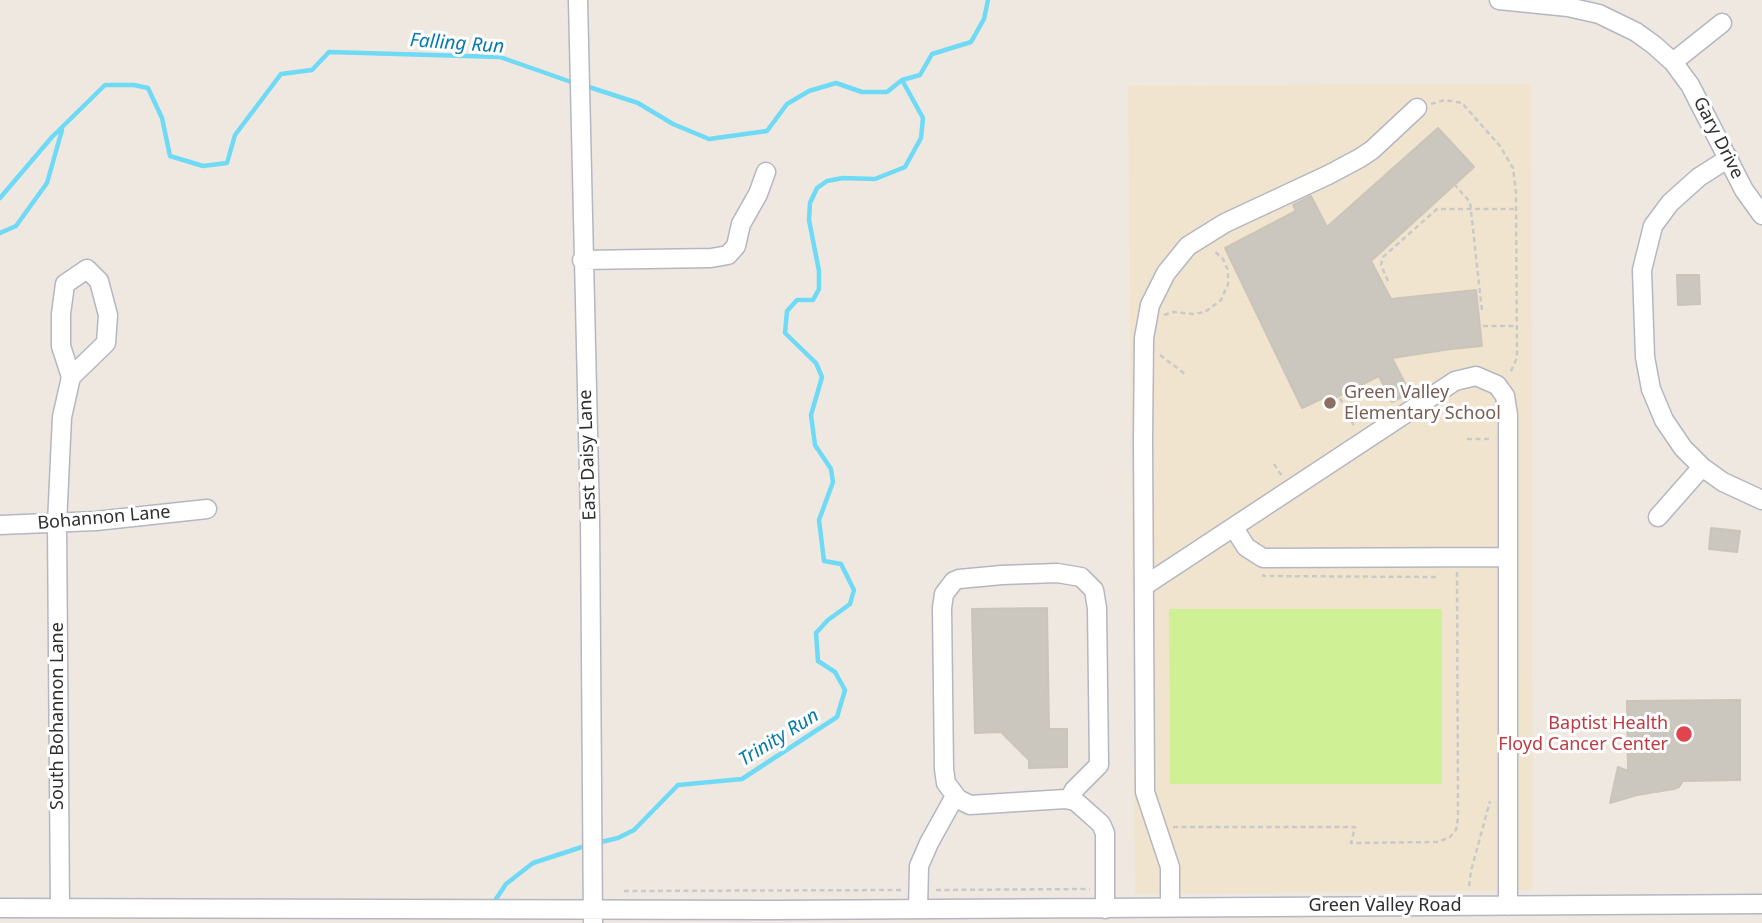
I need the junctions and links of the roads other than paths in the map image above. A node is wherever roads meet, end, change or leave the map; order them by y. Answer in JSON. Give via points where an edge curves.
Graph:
{"nodes":[{"id":1,"x":578,"y":0,"type":"edge"},
{"id":2,"x":1499,"y":0,"type":"edge"},
{"id":3,"x":1722,"y":23,"type":"dead end"},
{"id":4,"x":1673,"y":61,"type":"junction"},
{"id":5,"x":1422,"y":107,"type":"road end"},
{"id":6,"x":1729,"y":158,"type":"junction"},
{"id":7,"x":766,"y":172,"type":"dead end"},
{"id":8,"x":1762,"y":215,"type":"edge"},
{"id":9,"x":582,"y":260,"type":"junction"},
{"id":10,"x":71,"y":377,"type":"junction"},
{"id":11,"x":1702,"y":467,"type":"junction"},
{"id":12,"x":1762,"y":500,"type":"edge"},
{"id":13,"x":207,"y":509,"type":"dead end"},
{"id":14,"x":1658,"y":517,"type":"dead end"},
{"id":15,"x":57,"y":524,"type":"junction"},
{"id":16,"x":0,"y":525,"type":"edge"},
{"id":17,"x":1234,"y":528,"type":"junction"},
{"id":18,"x":1508,"y":557,"type":"junction"},
{"id":19,"x":1144,"y":586,"type":"junction"},
{"id":20,"x":955,"y":796,"type":"junction"},
{"id":21,"x":1069,"y":799,"type":"junction"},
{"id":22,"x":1729,"y":904,"type":"junction"},
{"id":23,"x":1762,"y":904,"type":"edge"},
{"id":24,"x":1508,"y":906,"type":"junction"},
{"id":25,"x":1170,"y":907,"type":"junction"},
{"id":26,"x":0,"y":908,"type":"edge"},
{"id":27,"x":60,"y":908,"type":"junction"},
{"id":28,"x":1105,"y":909,"type":"junction"},
{"id":29,"x":923,"y":914,"type":"edge"},
{"id":30,"x":111,"y":915,"type":"edge"},
{"id":31,"x":1198,"y":915,"type":"edge"},
{"id":32,"x":1299,"y":915,"type":"edge"},
{"id":33,"x":593,"y":916,"type":"edge"},
{"id":34,"x":1085,"y":916,"type":"edge"},
{"id":35,"x":773,"y":917,"type":"edge"},
{"id":36,"x":1728,"y":922,"type":"edge"}],
"edges":[{"from":1,"to":9,"type":"street","name":"East Daisy Lane"},
{"from":2,"to":4,"type":"street","name":"Gary Drive","via":[[1598,14],[1636,32]]},
{"from":3,"to":4,"type":"street"},
{"from":4,"to":6,"type":"street","name":"Gary Drive"},
{"from":5,"to":19,"type":"street","via":[[1360,158],[1188,246],[1166,273],[1150,305],[1144,338]]},
{"from":6,"to":8,"type":"street","name":"Gary Drive"},
{"from":6,"to":11,"type":"street","via":[[1699,177],[1660,214],[1648,239],[1642,270],[1651,389],[1673,434]]},
{"from":7,"to":9,"type":"street","via":[[741,224],[736,246],[728,255]]},
{"from":9,"to":33,"type":"street","name":"East Daisy Lane","via":[[590,518]]},
{"from":10,"to":10,"type":"street","via":[[106,343],[108,316],[99,281],[87,269],[65,284],[61,346]]},
{"from":10,"to":15,"type":"street","name":"South Bohannon Lane","via":[[62,417]]},
{"from":11,"to":12,"type":"street"},
{"from":11,"to":14,"type":"street"},
{"from":13,"to":15,"type":"street","name":"Bohannon Lane"},
{"from":15,"to":16,"type":"street","name":"Bohannon Lane"},
{"from":15,"to":27,"type":"street","name":"South Bohannon Lane"},
{"from":17,"to":18,"type":"street","via":[[1246,547],[1263,558]]},
{"from":17,"to":18,"type":"street","via":[[1463,377],[1476,376],[1488,379],[1503,392],[1508,408]]},
{"from":17,"to":19,"type":"street"},
{"from":18,"to":24,"type":"street"},
{"from":19,"to":25,"type":"street","via":[[1145,792],[1168,860]]},
{"from":20,"to":21,"type":"street","via":[[976,805]]},
{"from":20,"to":21,"type":"street","via":[[944,769],[944,594],[959,579],[1057,573],[1086,580],[1094,590],[1097,608],[1099,765]]},
{"from":20,"to":29,"type":"street","via":[[922,860],[918,890]]},
{"from":21,"to":28,"type":"street","via":[[1096,819],[1105,832]]},
{"from":22,"to":23,"type":"street","name":"Green Valley Road"},
{"from":22,"to":24,"type":"street","name":"Green Valley Road"},
{"from":22,"to":36,"type":"street"},
{"from":24,"to":32,"type":"street","name":"Green Valley Road"},
{"from":25,"to":28,"type":"street","name":"Green Valley Road"},
{"from":25,"to":31,"type":"street","name":"Green Valley Road"},
{"from":26,"to":27,"type":"street","name":"Green Valley Road"},
{"from":27,"to":30,"type":"street","name":"Green Valley Road"},
{"from":28,"to":34,"type":"street","name":"Green Valley Road"},
{"from":29,"to":34,"type":"street","name":"Green Valley Road"},
{"from":29,"to":35,"type":"street","name":"Green Valley Road"},
{"from":30,"to":33,"type":"street","name":"Green Valley Road","via":[[489,909]]},
{"from":31,"to":32,"type":"street","name":"Green Valley Road"},
{"from":33,"to":35,"type":"street","name":"Green Valley Road"}]}
